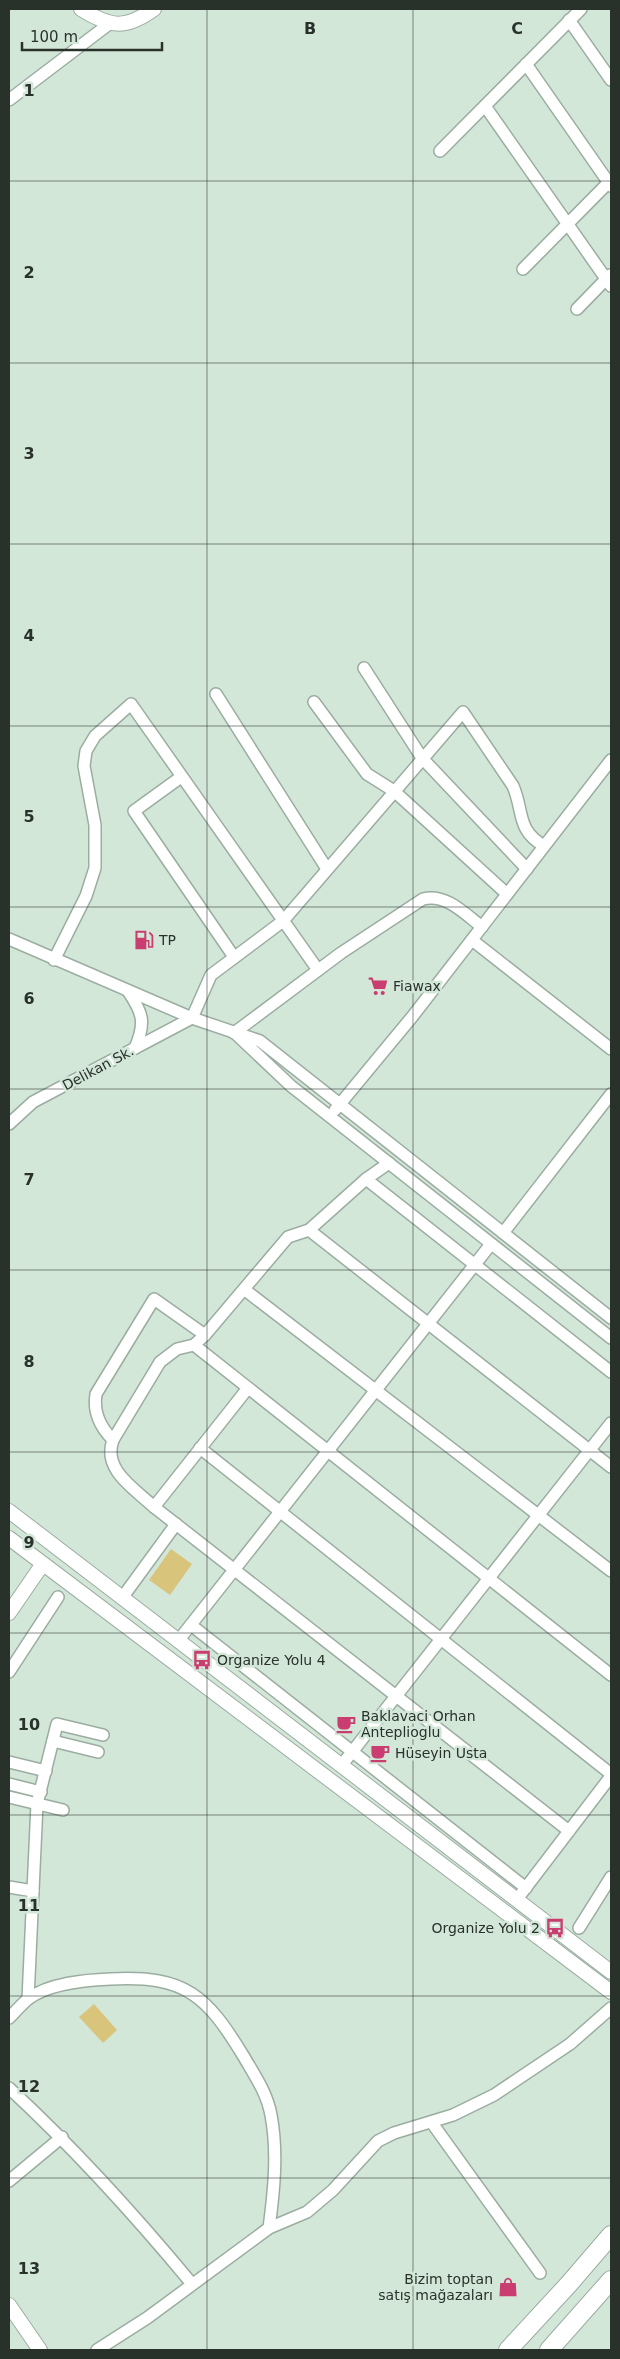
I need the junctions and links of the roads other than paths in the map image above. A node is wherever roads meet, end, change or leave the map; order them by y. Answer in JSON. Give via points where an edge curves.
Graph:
{"nodes":[{"id":1,"x":81,"y":9,"type":"edge"},
{"id":2,"x":154,"y":9,"type":"edge"},
{"id":3,"x":581,"y":9,"type":"edge"},
{"id":4,"x":569,"y":20,"type":"junction"},
{"id":5,"x":109,"y":24,"type":"junction"},
{"id":6,"x":526,"y":64,"type":"junction"},
{"id":7,"x":611,"y":80,"type":"edge"},
{"id":8,"x":9,"y":100,"type":"edge"},
{"id":9,"x":485,"y":106,"type":"junction"},
{"id":10,"x":440,"y":151,"type":"dead end"},
{"id":11,"x":610,"y":183,"type":"edge"},
{"id":12,"x":568,"y":224,"type":"junction"},
{"id":13,"x":523,"y":269,"type":"dead end"},
{"id":14,"x":610,"y":280,"type":"edge"},
{"id":15,"x":577,"y":309,"type":"dead end"},
{"id":16,"x":364,"y":668,"type":"dead end"},
{"id":17,"x":216,"y":694,"type":"dead end"},
{"id":18,"x":314,"y":702,"type":"dead end"},
{"id":19,"x":422,"y":758,"type":"junction"},
{"id":20,"x":611,"y":760,"type":"edge"},
{"id":21,"x":601,"y":773,"type":"junction"},
{"id":22,"x":181,"y":777,"type":"junction"},
{"id":23,"x":611,"y":781,"type":"edge"},
{"id":24,"x":394,"y":791,"type":"junction"},
{"id":25,"x":544,"y":846,"type":"junction"},
{"id":26,"x":327,"y":869,"type":"junction"},
{"id":27,"x":527,"y":869,"type":"junction"},
{"id":28,"x":508,"y":894,"type":"junction"},
{"id":29,"x":283,"y":921,"type":"junction"},
{"id":30,"x":482,"y":927,"type":"junction"},
{"id":31,"x":9,"y":939,"type":"edge"},
{"id":32,"x":472,"y":940,"type":"junction"},
{"id":33,"x":234,"y":957,"type":"junction"},
{"id":34,"x":54,"y":960,"type":"junction"},
{"id":35,"x":318,"y":970,"type":"junction"},
{"id":36,"x":128,"y":991,"type":"junction"},
{"id":37,"x":192,"y":1018,"type":"junction"},
{"id":38,"x":234,"y":1032,"type":"junction"},
{"id":39,"x":135,"y":1048,"type":"junction"},
{"id":40,"x":611,"y":1049,"type":"edge"},
{"id":41,"x":611,"y":1094,"type":"edge"},
{"id":42,"x":340,"y":1105,"type":"junction"},
{"id":43,"x":330,"y":1117,"type":"junction"},
{"id":44,"x":9,"y":1124,"type":"edge"},
{"id":45,"x":389,"y":1164,"type":"junction"},
{"id":46,"x":366,"y":1179,"type":"junction"},
{"id":47,"x":309,"y":1230,"type":"junction"},
{"id":48,"x":503,"y":1233,"type":"junction"},
{"id":49,"x":491,"y":1244,"type":"junction"},
{"id":50,"x":475,"y":1265,"type":"junction"},
{"id":51,"x":245,"y":1290,"type":"junction"},
{"id":52,"x":611,"y":1318,"type":"edge"},
{"id":53,"x":428,"y":1324,"type":"junction"},
{"id":54,"x":205,"y":1335,"type":"junction"},
{"id":55,"x":611,"y":1338,"type":"edge"},
{"id":56,"x":194,"y":1345,"type":"junction"},
{"id":57,"x":611,"y":1372,"type":"edge"},
{"id":58,"x":248,"y":1388,"type":"junction"},
{"id":59,"x":376,"y":1390,"type":"junction"},
{"id":60,"x":611,"y":1424,"type":"edge"},
{"id":61,"x":113,"y":1440,"type":"junction"},
{"id":62,"x":200,"y":1448,"type":"junction"},
{"id":63,"x":590,"y":1450,"type":"junction"},
{"id":64,"x":328,"y":1451,"type":"junction"},
{"id":65,"x":611,"y":1467,"type":"edge"},
{"id":66,"x":154,"y":1507,"type":"junction"},
{"id":67,"x":9,"y":1511,"type":"edge"},
{"id":68,"x":280,"y":1512,"type":"junction"},
{"id":69,"x":539,"y":1516,"type":"junction"},
{"id":70,"x":176,"y":1524,"type":"junction"},
{"id":71,"x":9,"y":1538,"type":"edge"},
{"id":72,"x":42,"y":1565,"type":"junction"},
{"id":73,"x":234,"y":1570,"type":"junction"},
{"id":74,"x":611,"y":1571,"type":"edge"},
{"id":75,"x":489,"y":1579,"type":"junction"},
{"id":76,"x":58,"y":1597,"type":"dead end"},
{"id":77,"x":122,"y":1598,"type":"junction"},
{"id":78,"x":9,"y":1613,"type":"edge"},
{"id":79,"x":191,"y":1624,"type":"junction"},
{"id":80,"x":441,"y":1639,"type":"junction"},
{"id":81,"x":178,"y":1641,"type":"junction"},
{"id":82,"x":9,"y":1672,"type":"edge"},
{"id":83,"x":611,"y":1676,"type":"edge"},
{"id":84,"x":396,"y":1696,"type":"junction"},
{"id":85,"x":103,"y":1735,"type":"dead end"},
{"id":86,"x":53,"y":1741,"type":"junction"},
{"id":87,"x":98,"y":1752,"type":"dead end"},
{"id":88,"x":352,"y":1752,"type":"junction"},
{"id":89,"x":9,"y":1762,"type":"edge"},
{"id":90,"x":341,"y":1766,"type":"junction"},
{"id":91,"x":46,"y":1771,"type":"junction"},
{"id":92,"x":611,"y":1775,"type":"edge"},
{"id":93,"x":9,"y":1784,"type":"edge"},
{"id":94,"x":41,"y":1792,"type":"junction"},
{"id":95,"x":9,"y":1797,"type":"edge"},
{"id":96,"x":38,"y":1804,"type":"junction"},
{"id":97,"x":64,"y":1810,"type":"dead end"},
{"id":98,"x":569,"y":1831,"type":"junction"},
{"id":99,"x":611,"y":1877,"type":"edge"},
{"id":100,"x":9,"y":1887,"type":"edge"},
{"id":101,"x":33,"y":1891,"type":"junction"},
{"id":102,"x":521,"y":1894,"type":"junction"},
{"id":103,"x":579,"y":1928,"type":"dead end"},
{"id":104,"x":611,"y":1972,"type":"edge"},
{"id":105,"x":611,"y":1992,"type":"edge"},
{"id":106,"x":28,"y":1999,"type":"junction"},
{"id":107,"x":611,"y":2008,"type":"edge"},
{"id":108,"x":9,"y":2018,"type":"edge"},
{"id":109,"x":9,"y":2088,"type":"edge"},
{"id":110,"x":432,"y":2123,"type":"junction"},
{"id":111,"x":62,"y":2137,"type":"junction"},
{"id":112,"x":9,"y":2181,"type":"edge"},
{"id":113,"x":269,"y":2228,"type":"junction"},
{"id":114,"x":611,"y":2235,"type":"edge"},
{"id":115,"x":540,"y":2272,"type":"dead end"},
{"id":116,"x":611,"y":2280,"type":"edge"},
{"id":117,"x":192,"y":2284,"type":"junction"},
{"id":118,"x":9,"y":2305,"type":"edge"},
{"id":119,"x":40,"y":2350,"type":"edge"},
{"id":120,"x":98,"y":2350,"type":"edge"},
{"id":121,"x":508,"y":2350,"type":"edge"},
{"id":122,"x":549,"y":2350,"type":"edge"}],
"edges":[{"from":1,"to":5,"type":"street"},
{"from":2,"to":5,"type":"street","via":[[129,23]]},
{"from":3,"to":4,"type":"street"},
{"from":4,"to":6,"type":"street"},
{"from":4,"to":7,"type":"street"},
{"from":5,"to":8,"type":"street"},
{"from":6,"to":9,"type":"street"},
{"from":6,"to":11,"type":"street"},
{"from":9,"to":10,"type":"street"},
{"from":9,"to":12,"type":"street"},
{"from":11,"to":12,"type":"street"},
{"from":12,"to":13,"type":"street"},
{"from":12,"to":14,"type":"street"},
{"from":14,"to":15,"type":"street"},
{"from":16,"to":19,"type":"street"},
{"from":17,"to":26,"type":"street"},
{"from":18,"to":24,"type":"street","via":[[367,774]]},
{"from":19,"to":24,"type":"street"},
{"from":19,"to":25,"type":"street","via":[[463,712],[512,786],[526,831]]},
{"from":19,"to":27,"type":"street"},
{"from":20,"to":21,"type":"street"},
{"from":21,"to":23,"type":"street"},
{"from":21,"to":25,"type":"street"},
{"from":22,"to":29,"type":"street"},
{"from":22,"to":33,"type":"street","via":[[134,811]]},
{"from":22,"to":34,"type":"street","via":[[131,704],[92,740],[86,750],[84,766],[96,825],[94,868],[86,896]]},
{"from":24,"to":26,"type":"street"},
{"from":24,"to":28,"type":"street"},
{"from":25,"to":27,"type":"street"},
{"from":26,"to":29,"type":"street"},
{"from":27,"to":28,"type":"street"},
{"from":28,"to":30,"type":"street"},
{"from":29,"to":33,"type":"street"},
{"from":29,"to":35,"type":"street"},
{"from":30,"to":32,"type":"street"},
{"from":30,"to":35,"type":"street","via":[[442,899],[422,899]]},
{"from":31,"to":34,"type":"street"},
{"from":32,"to":40,"type":"street"},
{"from":32,"to":42,"type":"street"},
{"from":33,"to":37,"type":"street","via":[[211,975]]},
{"from":34,"to":36,"type":"street"},
{"from":35,"to":38,"type":"street"},
{"from":36,"to":37,"type":"street"},
{"from":36,"to":39,"type":"street","via":[[142,1017],[141,1034]]},
{"from":37,"to":38,"type":"street"},
{"from":37,"to":39,"type":"street","name":"Delikan Sk."},
{"from":38,"to":42,"type":"street","via":[[260,1041]]},
{"from":38,"to":43,"type":"street","via":[[291,1086]]},
{"from":39,"to":44,"type":"street","name":"Delikan Sk.","via":[[33,1102]]},
{"from":41,"to":48,"type":"street"},
{"from":42,"to":43,"type":"street"},
{"from":42,"to":48,"type":"street"},
{"from":43,"to":45,"type":"street"},
{"from":45,"to":46,"type":"street"},
{"from":45,"to":49,"type":"street"},
{"from":46,"to":47,"type":"street"},
{"from":46,"to":50,"type":"street"},
{"from":47,"to":51,"type":"street","via":[[288,1237]]},
{"from":47,"to":53,"type":"street"},
{"from":48,"to":52,"type":"street"},
{"from":49,"to":50,"type":"street"},
{"from":49,"to":55,"type":"street"},
{"from":50,"to":53,"type":"street"},
{"from":50,"to":57,"type":"street"},
{"from":51,"to":54,"type":"street"},
{"from":51,"to":59,"type":"street"},
{"from":53,"to":59,"type":"street"},
{"from":53,"to":63,"type":"street"},
{"from":54,"to":56,"type":"street"},
{"from":54,"to":61,"type":"street","via":[[154,1299],[96,1394],[98,1419]]},
{"from":56,"to":58,"type":"street"},
{"from":56,"to":61,"type":"street","via":[[177,1349],[160,1362]]},
{"from":58,"to":62,"type":"street"},
{"from":58,"to":64,"type":"street"},
{"from":59,"to":64,"type":"street"},
{"from":59,"to":69,"type":"street"},
{"from":60,"to":63,"type":"street"},
{"from":61,"to":66,"type":"street","via":[[110,1456],[114,1467]]},
{"from":62,"to":66,"type":"street"},
{"from":62,"to":68,"type":"street"},
{"from":63,"to":65,"type":"street"},
{"from":63,"to":69,"type":"street"},
{"from":64,"to":68,"type":"street"},
{"from":64,"to":75,"type":"street"},
{"from":66,"to":70,"type":"street"},
{"from":67,"to":77,"type":"street"},
{"from":68,"to":73,"type":"street"},
{"from":68,"to":80,"type":"street"},
{"from":69,"to":74,"type":"street"},
{"from":69,"to":75,"type":"street"},
{"from":70,"to":73,"type":"street"},
{"from":70,"to":77,"type":"street"},
{"from":71,"to":72,"type":"street"},
{"from":72,"to":78,"type":"street"},
{"from":72,"to":105,"type":"street"},
{"from":73,"to":79,"type":"street"},
{"from":73,"to":84,"type":"street"},
{"from":75,"to":80,"type":"street"},
{"from":75,"to":83,"type":"street"},
{"from":76,"to":82,"type":"street"},
{"from":77,"to":81,"type":"street"},
{"from":79,"to":81,"type":"street"},
{"from":79,"to":88,"type":"street"},
{"from":80,"to":84,"type":"street"},
{"from":80,"to":92,"type":"street"},
{"from":81,"to":90,"type":"street"},
{"from":84,"to":88,"type":"street"},
{"from":84,"to":98,"type":"street"},
{"from":85,"to":86,"type":"street","via":[[57,1724]]},
{"from":86,"to":87,"type":"street"},
{"from":86,"to":91,"type":"street"},
{"from":88,"to":90,"type":"street"},
{"from":88,"to":102,"type":"street"},
{"from":89,"to":91,"type":"street"},
{"from":90,"to":102,"type":"street"},
{"from":91,"to":94,"type":"street"},
{"from":92,"to":98,"type":"street"},
{"from":93,"to":94,"type":"street"},
{"from":94,"to":96,"type":"street"},
{"from":95,"to":96,"type":"street"},
{"from":96,"to":97,"type":"street"},
{"from":96,"to":101,"type":"street"},
{"from":98,"to":102,"type":"street"},
{"from":99,"to":103,"type":"street"},
{"from":100,"to":101,"type":"street"},
{"from":101,"to":106,"type":"street"},
{"from":102,"to":104,"type":"street"},
{"from":106,"to":108,"type":"street"},
{"from":106,"to":113,"type":"street","via":[[71,1984],[135,1978],[160,1981],[183,1989],[212,2009],[244,2058],[268,2104],[274,2165]]},
{"from":107,"to":110,"type":"street","via":[[570,2044],[530,2072],[494,2095]]},
{"from":109,"to":111,"type":"street"},
{"from":110,"to":113,"type":"street","via":[[378,2142],[333,2190],[307,2212]]},
{"from":110,"to":115,"type":"street"},
{"from":111,"to":112,"type":"street"},
{"from":111,"to":117,"type":"street","via":[[130,2210]]},
{"from":113,"to":117,"type":"street"},
{"from":114,"to":121,"type":"highway"},
{"from":116,"to":122,"type":"highway"},
{"from":117,"to":120,"type":"street"},
{"from":118,"to":119,"type":"street"}]}
